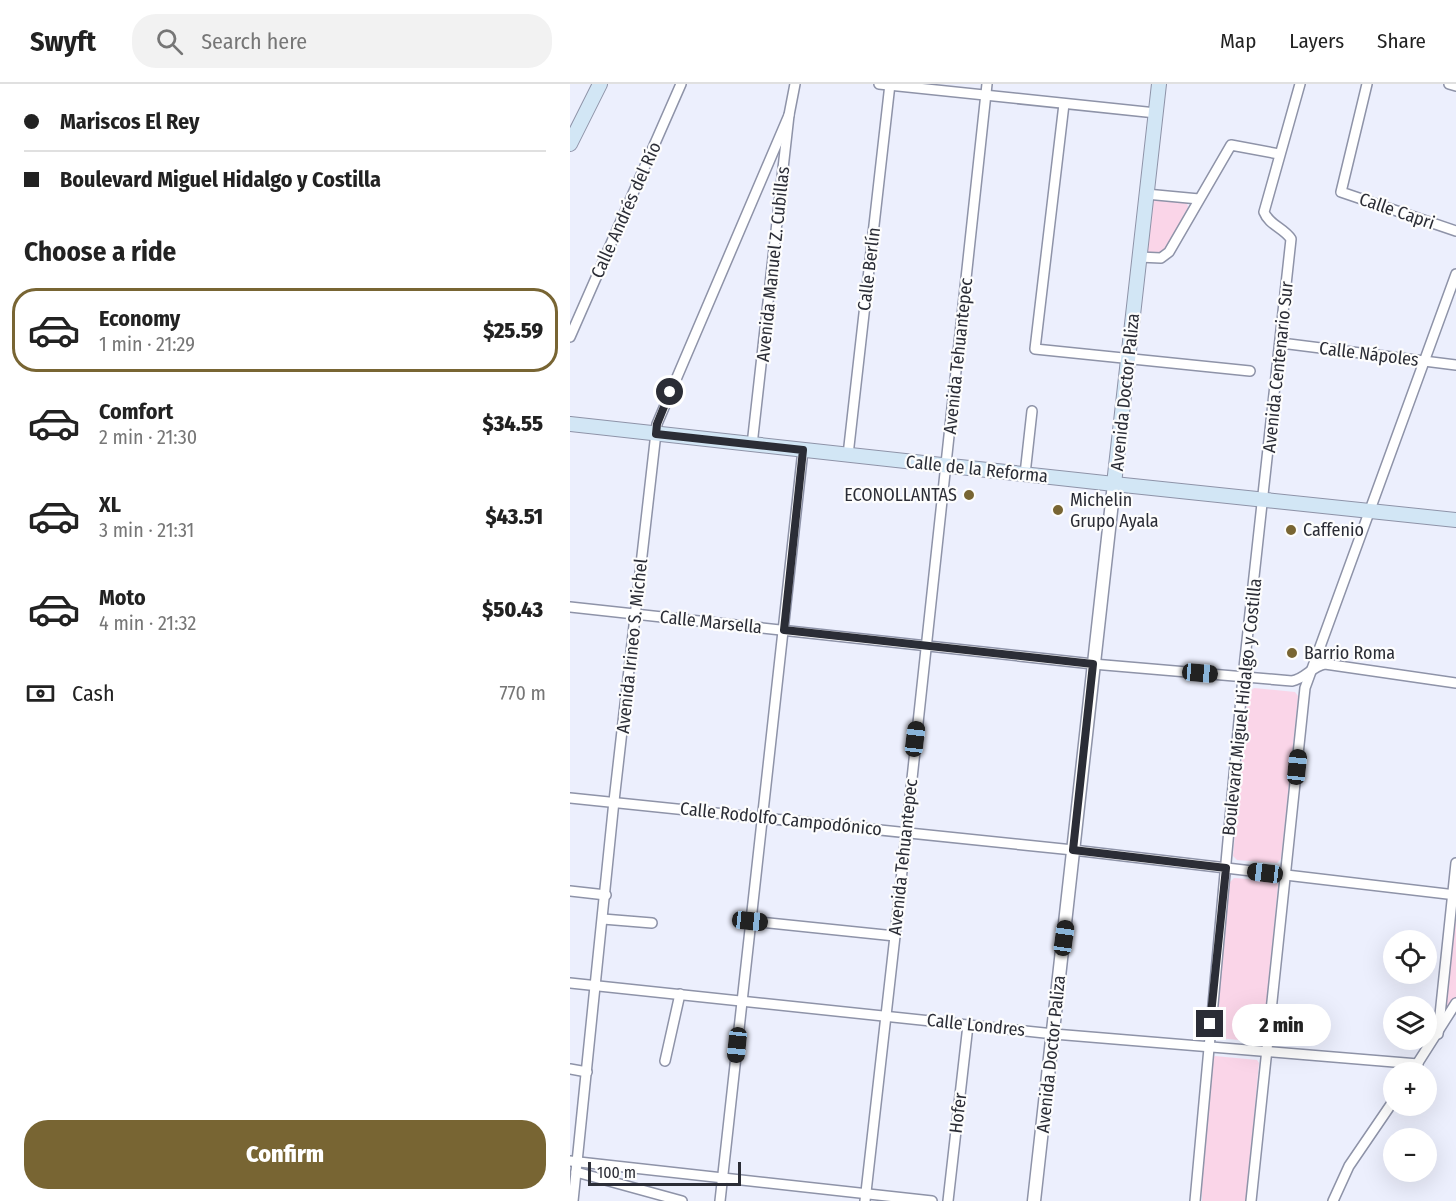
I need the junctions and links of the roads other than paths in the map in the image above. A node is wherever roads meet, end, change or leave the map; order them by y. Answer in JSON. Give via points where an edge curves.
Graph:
{"nodes":[{"id":1,"x":600,"y":84,"type":"edge"},
{"id":2,"x":681,"y":84,"type":"edge"},
{"id":3,"x":795,"y":84,"type":"edge"},
{"id":4,"x":879,"y":84,"type":"edge"},
{"id":5,"x":987,"y":84,"type":"edge"},
{"id":6,"x":1159,"y":84,"type":"edge"},
{"id":7,"x":1300,"y":84,"type":"edge"},
{"id":8,"x":1367,"y":84,"type":"edge"},
{"id":9,"x":1449,"y":84,"type":"edge"},
{"id":10,"x":890,"y":85,"type":"edge"},
{"id":11,"x":1456,"y":86,"type":"edge"},
{"id":12,"x":985,"y":96,"type":"junction"},
{"id":13,"x":1064,"y":104,"type":"junction"},
{"id":14,"x":1156,"y":113,"type":"junction"},
{"id":15,"x":789,"y":116,"type":"junction"},
{"id":16,"x":570,"y":144,"type":"edge"},
{"id":17,"x":1279,"y":154,"type":"junction"},
{"id":18,"x":1146,"y":194,"type":"junction"},
{"id":19,"x":1199,"y":199,"type":"junction"},
{"id":20,"x":1456,"y":231,"type":"edge"},
{"id":21,"x":1139,"y":257,"type":"junction"},
{"id":22,"x":1456,"y":274,"type":"edge"},
{"id":23,"x":570,"y":337,"type":"edge"},
{"id":24,"x":1281,"y":343,"type":"junction"},
{"id":25,"x":1128,"y":358,"type":"junction"},
{"id":26,"x":1425,"y":361,"type":"junction"},
{"id":27,"x":1456,"y":364,"type":"edge"},
{"id":28,"x":1250,"y":371,"type":"dead end"},
{"id":29,"x":1032,"y":411,"type":"dead end"},
{"id":30,"x":570,"y":424,"type":"edge"},
{"id":31,"x":656,"y":434,"type":"junction"},
{"id":32,"x":752,"y":445,"type":"junction"},
{"id":33,"x":803,"y":450,"type":"junction"},
{"id":34,"x":848,"y":455,"type":"junction"},
{"id":35,"x":947,"y":465,"type":"junction"},
{"id":36,"x":1025,"y":474,"type":"junction"},
{"id":37,"x":1114,"y":484,"type":"junction"},
{"id":38,"x":1263,"y":499,"type":"junction"},
{"id":39,"x":1371,"y":510,"type":"junction"},
{"id":40,"x":1456,"y":520,"type":"edge"},
{"id":41,"x":570,"y":607,"type":"edge"},
{"id":42,"x":636,"y":614,"type":"junction"},
{"id":43,"x":784,"y":630,"type":"junction"},
{"id":44,"x":926,"y":645,"type":"junction"},
{"id":45,"x":1093,"y":664,"type":"junction"},
{"id":46,"x":1313,"y":669,"type":"junction"},
{"id":47,"x":1243,"y":677,"type":"junction"},
{"id":48,"x":1456,"y":683,"type":"edge"},
{"id":49,"x":570,"y":798,"type":"edge"},
{"id":50,"x":614,"y":801,"type":"junction"},
{"id":51,"x":761,"y":818,"type":"junction"},
{"id":52,"x":905,"y":833,"type":"junction"},
{"id":53,"x":1073,"y":850,"type":"junction"},
{"id":54,"x":1456,"y":863,"type":"edge"},
{"id":55,"x":1226,"y":868,"type":"junction"},
{"id":56,"x":1284,"y":875,"type":"junction"},
{"id":57,"x":570,"y":891,"type":"edge"},
{"id":58,"x":606,"y":895,"type":"junction"},
{"id":59,"x":1455,"y":895,"type":"edge"},
{"id":60,"x":603,"y":919,"type":"junction"},
{"id":61,"x":750,"y":921,"type":"junction"},
{"id":62,"x":652,"y":923,"type":"dead end"},
{"id":63,"x":896,"y":936,"type":"junction"},
{"id":64,"x":570,"y":983,"type":"edge"},
{"id":65,"x":596,"y":986,"type":"junction"},
{"id":66,"x":680,"y":994,"type":"junction"},
{"id":67,"x":742,"y":1000,"type":"junction"},
{"id":68,"x":1456,"y":1003,"type":"edge"},
{"id":69,"x":886,"y":1015,"type":"junction"},
{"id":70,"x":968,"y":1024,"type":"junction"},
{"id":71,"x":1054,"y":1034,"type":"junction"},
{"id":72,"x":1438,"y":1034,"type":"junction"},
{"id":73,"x":1208,"y":1046,"type":"junction"},
{"id":74,"x":1266,"y":1050,"type":"junction"},
{"id":75,"x":665,"y":1060,"type":"dead end"},
{"id":76,"x":1396,"y":1062,"type":"edge"},
{"id":77,"x":1419,"y":1062,"type":"edge"},
{"id":78,"x":570,"y":1069,"type":"edge"},
{"id":79,"x":587,"y":1072,"type":"junction"},
{"id":80,"x":1383,"y":1116,"type":"edge"},
{"id":81,"x":574,"y":1165,"type":"edge"},
{"id":82,"x":723,"y":1179,"type":"junction"},
{"id":83,"x":865,"y":1197,"type":"edge"},
{"id":84,"x":573,"y":1201,"type":"edge"},
{"id":85,"x":682,"y":1201,"type":"edge"},
{"id":86,"x":720,"y":1201,"type":"edge"},
{"id":87,"x":932,"y":1201,"type":"edge"},
{"id":88,"x":948,"y":1201,"type":"edge"},
{"id":89,"x":1034,"y":1201,"type":"edge"},
{"id":90,"x":1195,"y":1201,"type":"edge"},
{"id":91,"x":1251,"y":1201,"type":"edge"},
{"id":92,"x":1333,"y":1201,"type":"edge"}],
"edges":[{"from":1,"to":16,"type":"main road"},
{"from":2,"to":23,"type":"street","name":"Calle Andrés del Río"},
{"from":3,"to":15,"type":"street","name":"Avenida Manuel Z. Cubillas"},
{"from":4,"to":10,"type":"street"},
{"from":5,"to":12,"type":"street","name":"Avenida Tehuantepec"},
{"from":6,"to":14,"type":"main road","name":"Avenida Doctor Paliza"},
{"from":7,"to":17,"type":"street"},
{"from":8,"to":20,"type":"street","name":"Calle Capri","via":[[1341,192]]},
{"from":9,"to":11,"type":"street"},
{"from":10,"to":12,"type":"street"},
{"from":10,"to":34,"type":"street","name":"Calle Berlín"},
{"from":12,"to":13,"type":"street"},
{"from":12,"to":35,"type":"street","name":"Avenida Tehuantepec"},
{"from":13,"to":14,"type":"street"},
{"from":13,"to":25,"type":"street","via":[[1035,349]]},
{"from":14,"to":18,"type":"main road","name":"Avenida Doctor Paliza"},
{"from":15,"to":31,"type":"street","name":"Avenida Irineo S. Michel","via":[[661,413]]},
{"from":15,"to":32,"type":"street","name":"Avenida Manuel Z. Cubillas"},
{"from":17,"to":19,"type":"street","via":[[1231,145]]},
{"from":17,"to":24,"type":"street","name":"Avenida Centenario Sur","via":[[1264,212],[1292,239]]},
{"from":18,"to":19,"type":"street"},
{"from":18,"to":21,"type":"main road","name":"Avenida Doctor Paliza"},
{"from":19,"to":21,"type":"street","via":[[1165,256]]},
{"from":21,"to":25,"type":"main road","name":"Avenida Doctor Paliza"},
{"from":22,"to":26,"type":"street"},
{"from":24,"to":26,"type":"street","name":"Calle Nápoles"},
{"from":24,"to":38,"type":"street","name":"Avenida Centenario Sur"},
{"from":25,"to":28,"type":"street"},
{"from":25,"to":37,"type":"main road","name":"Avenida Doctor Paliza"},
{"from":26,"to":27,"type":"street","name":"Calle Nápoles"},
{"from":26,"to":39,"type":"street"},
{"from":29,"to":36,"type":"street"},
{"from":30,"to":31,"type":"main road","name":"Calle de la Reforma"},
{"from":31,"to":32,"type":"main road","name":"Calle de la Reforma"},
{"from":31,"to":42,"type":"street","name":"Avenida Irineo S. Michel"},
{"from":32,"to":33,"type":"main road","name":"Calle de la Reforma"},
{"from":33,"to":34,"type":"main road","name":"Calle de la Reforma"},
{"from":33,"to":43,"type":"street"},
{"from":34,"to":35,"type":"main road","name":"Calle de la Reforma"},
{"from":35,"to":36,"type":"main road","name":"Calle de la Reforma"},
{"from":35,"to":44,"type":"street","name":"Avenida Tehuantepec"},
{"from":36,"to":37,"type":"main road","name":"Calle de la Reforma"},
{"from":37,"to":38,"type":"main road","name":"Calle de la Reforma"},
{"from":37,"to":45,"type":"street","name":"Avenida Doctor Paliza"},
{"from":38,"to":39,"type":"main road","name":"Calle de la Reforma"},
{"from":38,"to":47,"type":"street","name":"Boulevard Miguel Hidalgo y Costilla"},
{"from":39,"to":40,"type":"main road","name":"Calle de la Reforma"},
{"from":39,"to":46,"type":"street"},
{"from":41,"to":42,"type":"street","name":"Calle Marsella"},
{"from":42,"to":43,"type":"street","name":"Calle Marsella"},
{"from":42,"to":50,"type":"street","name":"Avenida Irineo S. Michel"},
{"from":43,"to":44,"type":"street","name":"Calle Marsella"},
{"from":43,"to":51,"type":"street"},
{"from":44,"to":45,"type":"street","name":"Calle Marsella"},
{"from":44,"to":52,"type":"street","name":"Avenida Tehuantepec"},
{"from":45,"to":47,"type":"street","name":"Calle Marsella"},
{"from":45,"to":53,"type":"street","name":"Avenida Doctor Paliza"},
{"from":46,"to":47,"type":"street","name":"Calle Marsella","via":[[1292,681]]},
{"from":46,"to":48,"type":"street","name":"Calle Marsella","via":[[1325,664]]},
{"from":46,"to":56,"type":"street","via":[[1305,688]]},
{"from":47,"to":55,"type":"street","name":"Boulevard Miguel Hidalgo y Costilla"},
{"from":49,"to":50,"type":"street","name":"Calle Rodolfo Campodónico"},
{"from":50,"to":51,"type":"street","name":"Calle Rodolfo Campodónico"},
{"from":50,"to":58,"type":"street","name":"Avenida Irineo S. Michel"},
{"from":51,"to":52,"type":"street","name":"Calle Rodolfo Campodónico"},
{"from":51,"to":61,"type":"street"},
{"from":52,"to":53,"type":"street","name":"Calle Rodolfo Campodónico"},
{"from":52,"to":63,"type":"street","name":"Avenida Tehuantepec"},
{"from":53,"to":55,"type":"street","name":"Calle Rodolfo Campodónico"},
{"from":53,"to":71,"type":"street","name":"Avenida Doctor Paliza"},
{"from":54,"to":59,"type":"street"},
{"from":55,"to":56,"type":"street","name":"Calle Rodolfo Campodónico"},
{"from":55,"to":73,"type":"street","name":"Boulevard Miguel Hidalgo y Costilla"},
{"from":56,"to":59,"type":"street","name":"Calle Rodolfo Campodónico"},
{"from":56,"to":74,"type":"street"},
{"from":57,"to":58,"type":"street"},
{"from":58,"to":60,"type":"street","name":"Avenida Irineo S. Michel"},
{"from":59,"to":72,"type":"street"},
{"from":60,"to":62,"type":"street"},
{"from":60,"to":65,"type":"street","name":"Avenida Irineo S. Michel"},
{"from":61,"to":63,"type":"street"},
{"from":61,"to":67,"type":"street"},
{"from":63,"to":69,"type":"street","name":"Avenida Tehuantepec"},
{"from":64,"to":65,"type":"street","name":"Calle Londres"},
{"from":65,"to":66,"type":"street","name":"Calle Londres"},
{"from":65,"to":79,"type":"street","name":"Avenida Irineo S. Michel"},
{"from":66,"to":67,"type":"street","name":"Calle Londres"},
{"from":66,"to":75,"type":"street"},
{"from":67,"to":69,"type":"street","name":"Calle Londres"},
{"from":67,"to":82,"type":"street"},
{"from":68,"to":72,"type":"street"},
{"from":69,"to":70,"type":"street","name":"Calle Londres"},
{"from":69,"to":83,"type":"street","name":"Avenida Tehuantepec"},
{"from":70,"to":71,"type":"street","name":"Calle Londres"},
{"from":70,"to":88,"type":"street","name":"Hofer"},
{"from":71,"to":73,"type":"street","name":"Calle Londres"},
{"from":71,"to":89,"type":"street","name":"Avenida Doctor Paliza"},
{"from":72,"to":77,"type":"street"},
{"from":73,"to":74,"type":"street","name":"Calle Londres"},
{"from":73,"to":90,"type":"street","name":"Boulevard Miguel Hidalgo y Costilla"},
{"from":74,"to":76,"type":"street","name":"Calle Londres"},
{"from":74,"to":91,"type":"street"},
{"from":78,"to":79,"type":"street"},
{"from":79,"to":81,"type":"street","name":"Avenida Irineo S. Michel"},
{"from":80,"to":92,"type":"street","via":[[1348,1166]]},
{"from":81,"to":82,"type":"street"},
{"from":81,"to":84,"type":"street","name":"Avenida Irineo S. Michel"},
{"from":81,"to":85,"type":"street"},
{"from":82,"to":83,"type":"street"},
{"from":82,"to":86,"type":"street"},
{"from":83,"to":87,"type":"street"}]}
